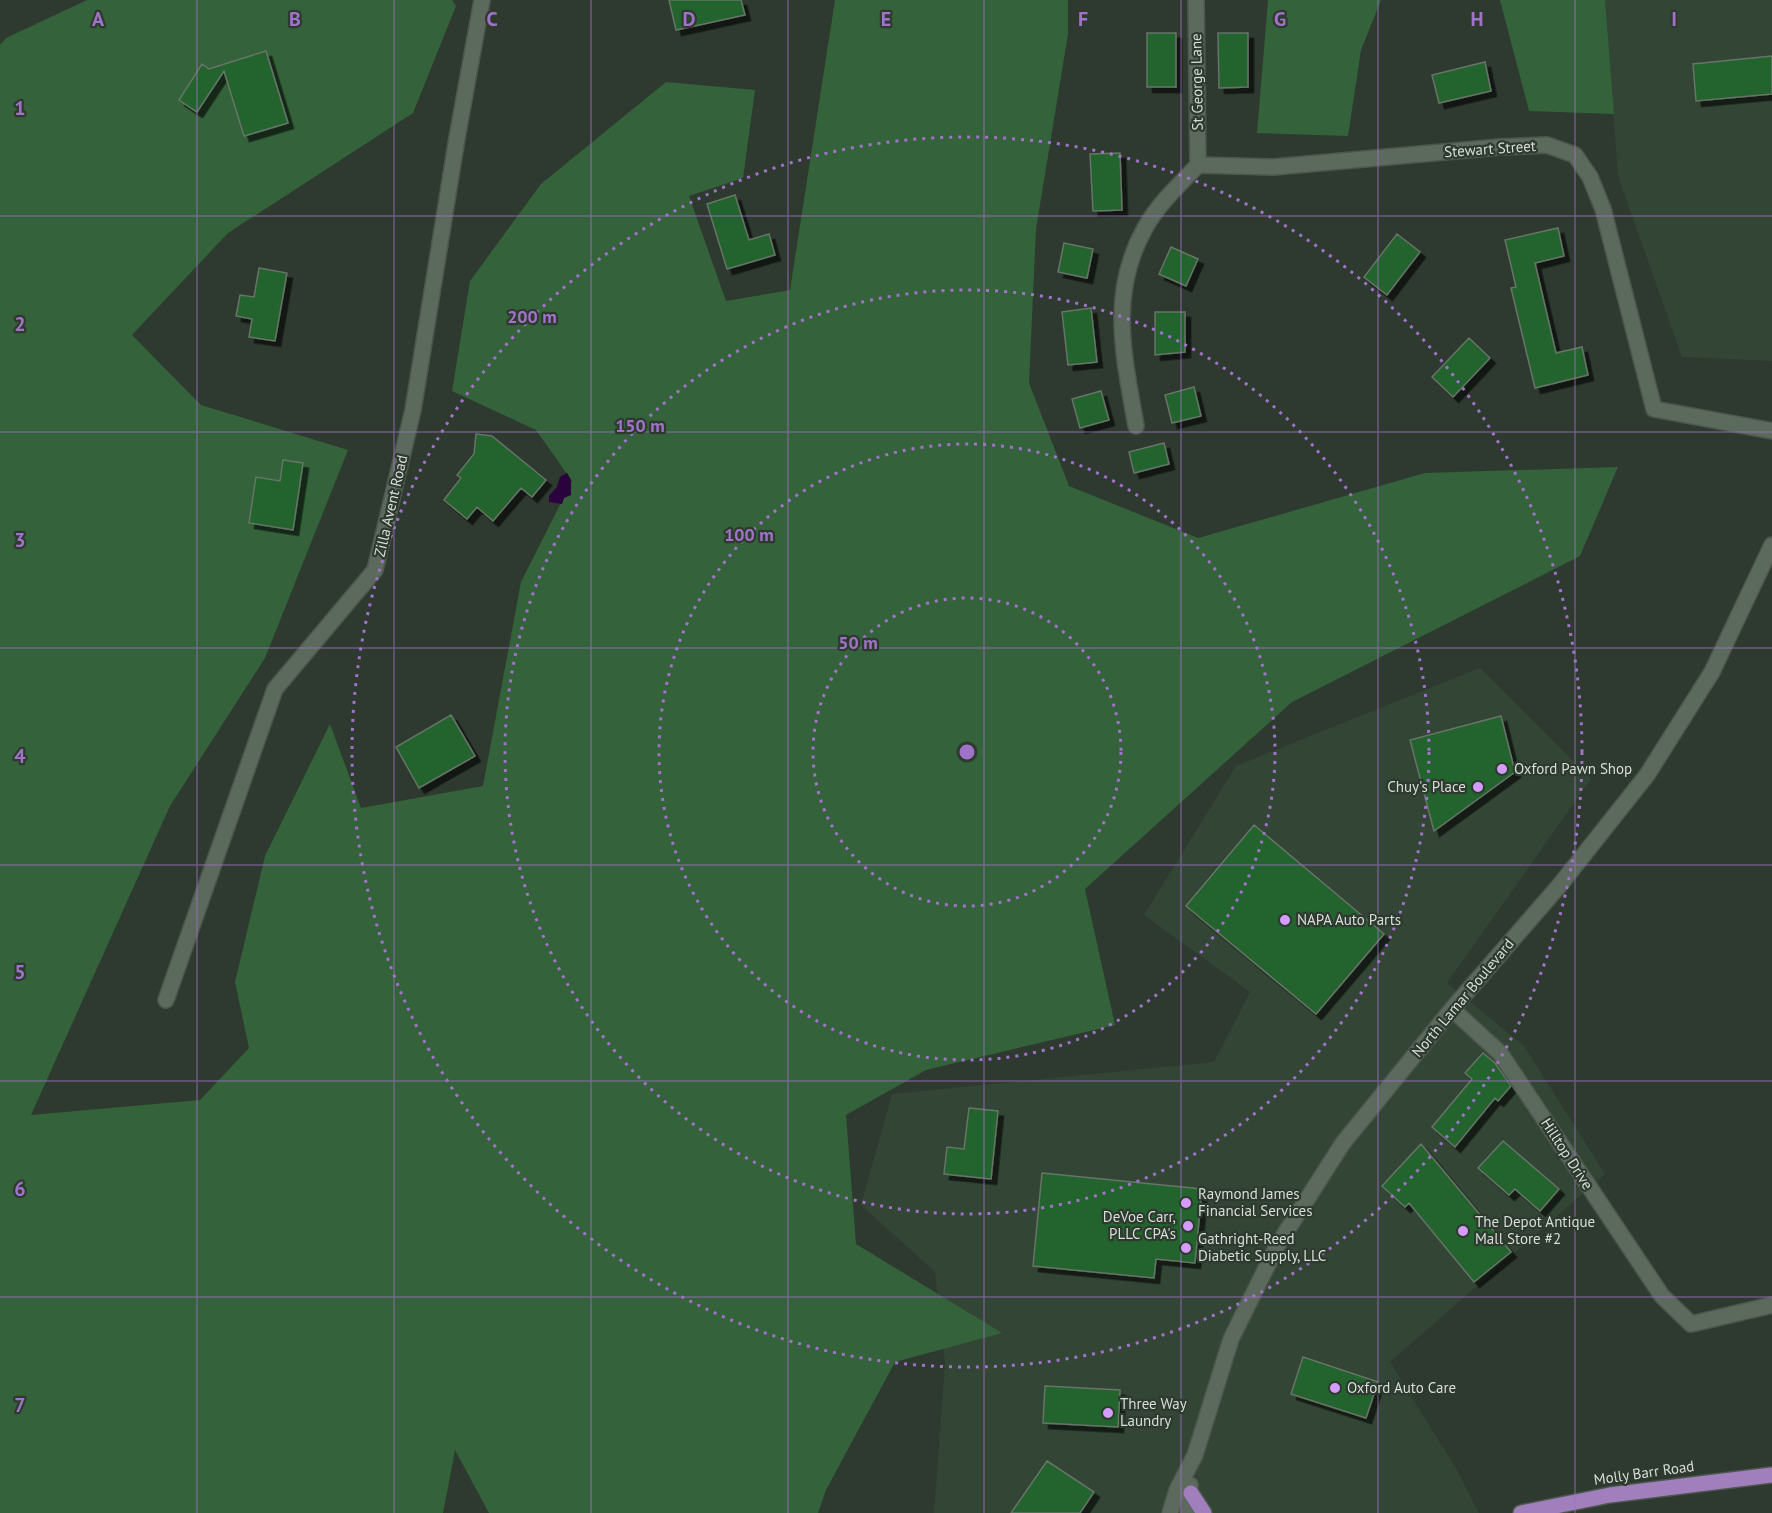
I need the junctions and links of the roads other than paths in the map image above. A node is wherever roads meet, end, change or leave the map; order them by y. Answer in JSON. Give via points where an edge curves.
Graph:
{"nodes":[{"id":1,"x":482,"y":0,"type":"edge"},
{"id":2,"x":1196,"y":0,"type":"edge"},
{"id":3,"x":1198,"y":165,"type":"junction"},
{"id":4,"x":1136,"y":426,"type":"dead end"},
{"id":5,"x":1772,"y":431,"type":"edge"},
{"id":6,"x":1772,"y":545,"type":"edge"},
{"id":7,"x":166,"y":1000,"type":"dead end"},
{"id":8,"x":1452,"y":1009,"type":"junction"},
{"id":9,"x":1772,"y":1305,"type":"edge"},
{"id":10,"x":1190,"y":1470,"type":"junction"},
{"id":11,"x":1772,"y":1475,"type":"edge"},
{"id":12,"x":1191,"y":1492,"type":"junction"},
{"id":13,"x":1170,"y":1513,"type":"edge"},
{"id":14,"x":1189,"y":1513,"type":"edge"},
{"id":15,"x":1204,"y":1513,"type":"edge"},
{"id":16,"x":1521,"y":1513,"type":"edge"}],
"edges":[{"from":1,"to":7,"type":"street","name":"Zilla Avent Road","via":[[413,410],[375,570],[275,689]]},
{"from":2,"to":3,"type":"street","name":"St George Lane"},
{"from":3,"to":4,"type":"street","via":[[1145,227],[1124,281],[1120,313]]},
{"from":3,"to":5,"type":"street","name":"Stewart Street","via":[[1274,167],[1547,145],[1575,155],[1603,208],[1654,409]]},
{"from":6,"to":8,"type":"street","name":"North Lamar Boulevard","via":[[1712,672],[1647,775],[1559,886]]},
{"from":8,"to":9,"type":"street","name":"Hilltop Drive","via":[[1500,1053],[1662,1296],[1691,1324]]},
{"from":8,"to":10,"type":"street","name":"North Lamar Boulevard","via":[[1343,1143],[1277,1246],[1231,1339]]},
{"from":10,"to":12,"type":"street","name":"North Lamar Boulevard"},
{"from":10,"to":13,"type":"street","name":"North Lamar Boulevard","via":[[1177,1490]]},
{"from":11,"to":16,"type":"main road","name":"Molly Barr Road","via":[[1610,1495]]},
{"from":12,"to":14,"type":"street","name":"North Lamar Boulevard"},
{"from":12,"to":15,"type":"main road"}]}
